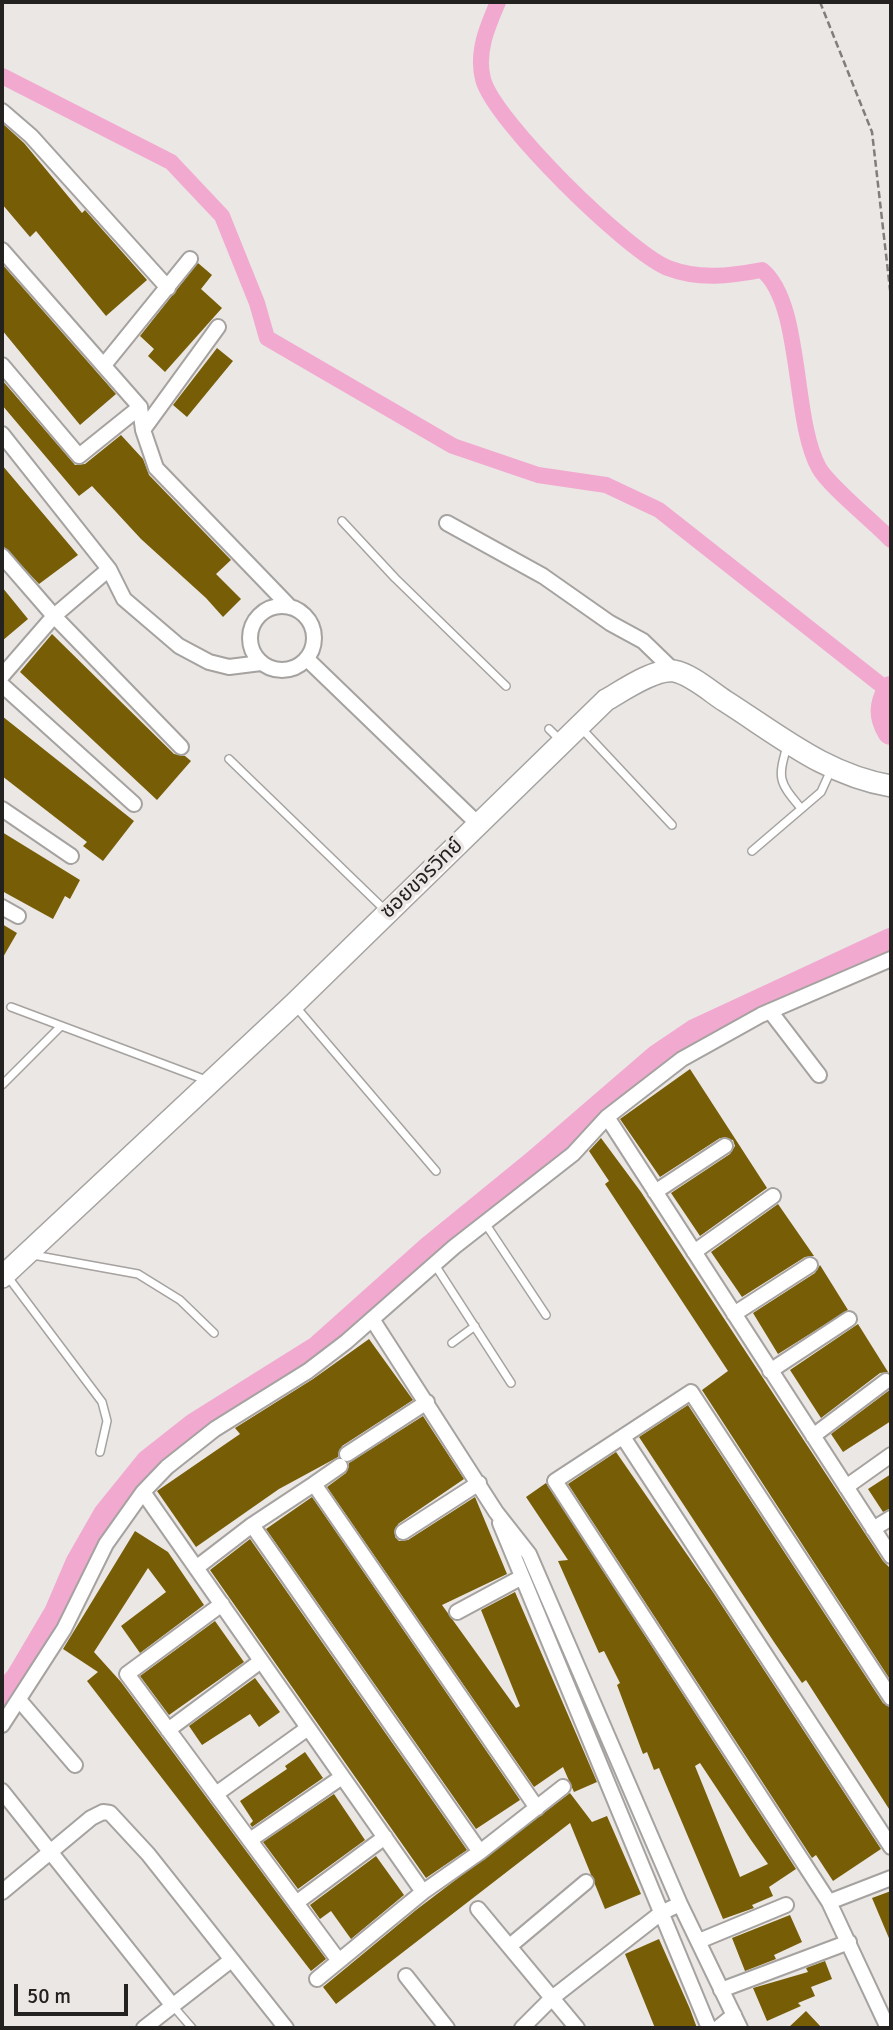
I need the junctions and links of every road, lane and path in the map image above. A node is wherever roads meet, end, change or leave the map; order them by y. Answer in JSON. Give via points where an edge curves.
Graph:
{"nodes":[{"id":1,"x":820,"y":2,"type":"edge"},
{"id":2,"x":2,"y":111,"type":"edge"},
{"id":3,"x":2,"y":250,"type":"edge"},
{"id":4,"x":190,"y":259,"type":"dead end"},
{"id":5,"x":168,"y":288,"type":"junction"},
{"id":6,"x":891,"y":298,"type":"edge"},
{"id":7,"x":218,"y":327,"type":"dead end"},
{"id":8,"x":2,"y":365,"type":"edge"},
{"id":9,"x":104,"y":365,"type":"junction"},
{"id":10,"x":140,"y":407,"type":"junction"},
{"id":11,"x":143,"y":430,"type":"junction"},
{"id":12,"x":2,"y":435,"type":"edge"},
{"id":13,"x":342,"y":521,"type":"dead end"},
{"id":14,"x":447,"y":523,"type":"dead end"},
{"id":15,"x":2,"y":556,"type":"edge"},
{"id":16,"x":109,"y":569,"type":"junction"},
{"id":17,"x":290,"y":607,"type":"junction"},
{"id":18,"x":54,"y":616,"type":"junction"},
{"id":19,"x":307,"y":659,"type":"junction"},
{"id":20,"x":261,"y":663,"type":"junction"},
{"id":21,"x":674,"y":671,"type":"junction"},
{"id":22,"x":2,"y":676,"type":"edge"},
{"id":23,"x":2,"y":685,"type":"edge"},
{"id":24,"x":506,"y":686,"type":"dead end"},
{"id":25,"x":579,"y":726,"type":"junction"},
{"id":26,"x":788,"y":741,"type":"junction"},
{"id":27,"x":181,"y":747,"type":"dead end"},
{"id":28,"x":229,"y":759,"type":"dead end"},
{"id":29,"x":831,"y":769,"type":"junction"},
{"id":30,"x":891,"y":786,"type":"edge"},
{"id":31,"x":134,"y":804,"type":"dead end"},
{"id":32,"x":800,"y":807,"type":"junction"},
{"id":33,"x":2,"y":809,"type":"edge"},
{"id":34,"x":478,"y":824,"type":"junction"},
{"id":35,"x":673,"y":825,"type":"dead end"},
{"id":36,"x":752,"y":851,"type":"dead end"},
{"id":37,"x":71,"y":856,"type":"dead end"},
{"id":38,"x":2,"y":907,"type":"edge"},
{"id":39,"x":388,"y":912,"type":"junction"},
{"id":40,"x":18,"y":916,"type":"dead end"},
{"id":41,"x":891,"y":959,"type":"edge"},
{"id":42,"x":294,"y":1004,"type":"junction"},
{"id":43,"x":11,"y":1007,"type":"dead end"},
{"id":44,"x":770,"y":1011,"type":"junction"},
{"id":45,"x":61,"y":1026,"type":"junction"},
{"id":46,"x":819,"y":1075,"type":"dead end"},
{"id":47,"x":210,"y":1081,"type":"junction"},
{"id":48,"x":2,"y":1085,"type":"edge"},
{"id":49,"x":607,"y":1117,"type":"junction"},
{"id":50,"x":725,"y":1146,"type":"dead end"},
{"id":51,"x":436,"y":1171,"type":"dead end"},
{"id":52,"x":655,"y":1192,"type":"junction"},
{"id":53,"x":773,"y":1196,"type":"dead end"},
{"id":54,"x":485,"y":1223,"type":"junction"},
{"id":55,"x":694,"y":1252,"type":"junction"},
{"id":56,"x":26,"y":1254,"type":"junction"},
{"id":57,"x":435,"y":1264,"type":"junction"},
{"id":58,"x":810,"y":1265,"type":"dead end"},
{"id":59,"x":4,"y":1275,"type":"edge"},
{"id":60,"x":734,"y":1314,"type":"junction"},
{"id":61,"x":546,"y":1315,"type":"dead end"},
{"id":62,"x":372,"y":1319,"type":"junction"},
{"id":63,"x":849,"y":1319,"type":"dead end"},
{"id":64,"x":475,"y":1326,"type":"junction"},
{"id":65,"x":214,"y":1333,"type":"dead end"},
{"id":66,"x":452,"y":1343,"type":"dead end"},
{"id":67,"x":770,"y":1371,"type":"junction"},
{"id":68,"x":886,"y":1381,"type":"dead end"},
{"id":69,"x":511,"y":1383,"type":"dead end"},
{"id":70,"x":427,"y":1402,"type":"junction"},
{"id":71,"x":623,"y":1437,"type":"junction"},
{"id":72,"x":813,"y":1437,"type":"junction"},
{"id":73,"x":100,"y":1451,"type":"dead end"},
{"id":74,"x":891,"y":1455,"type":"edge"},
{"id":75,"x":479,"y":1483,"type":"junction"},
{"id":76,"x":314,"y":1484,"type":"junction"},
{"id":77,"x":846,"y":1487,"type":"junction"},
{"id":78,"x":144,"y":1492,"type":"junction"},
{"id":79,"x":496,"y":1512,"type":"junction"},
{"id":80,"x":891,"y":1518,"type":"edge"},
{"id":81,"x":252,"y":1525,"type":"junction"},
{"id":82,"x":873,"y":1529,"type":"junction"},
{"id":83,"x":403,"y":1532,"type":"dead end"},
{"id":84,"x":891,"y":1556,"type":"edge"},
{"id":85,"x":196,"y":1568,"type":"junction"},
{"id":86,"x":522,"y":1577,"type":"junction"},
{"id":87,"x":222,"y":1604,"type":"junction"},
{"id":88,"x":457,"y":1612,"type":"dead end"},
{"id":89,"x":261,"y":1661,"type":"junction"},
{"id":90,"x":891,"y":1698,"type":"edge"},
{"id":91,"x":20,"y":1701,"type":"junction"},
{"id":92,"x":2,"y":1725,"type":"edge"},
{"id":93,"x":308,"y":1728,"type":"junction"},
{"id":94,"x":168,"y":1730,"type":"junction"},
{"id":95,"x":75,"y":1765,"type":"dead end"},
{"id":96,"x":342,"y":1777,"type":"junction"},
{"id":97,"x":563,"y":1787,"type":"dead end"},
{"id":98,"x":2,"y":1791,"type":"edge"},
{"id":99,"x":216,"y":1794,"type":"junction"},
{"id":100,"x":537,"y":1808,"type":"junction"},
{"id":101,"x":384,"y":1837,"type":"junction"},
{"id":102,"x":250,"y":1840,"type":"junction"},
{"id":103,"x":891,"y":1847,"type":"edge"},
{"id":104,"x":50,"y":1851,"type":"junction"},
{"id":105,"x":480,"y":1852,"type":"junction"},
{"id":106,"x":891,"y":1878,"type":"edge"},
{"id":107,"x":586,"y":1882,"type":"dead end"},
{"id":108,"x":2,"y":1892,"type":"edge"},
{"id":109,"x":423,"y":1892,"type":"junction"},
{"id":110,"x":829,"y":1902,"type":"junction"},
{"id":111,"x":296,"y":1903,"type":"junction"},
{"id":112,"x":680,"y":1904,"type":"junction"},
{"id":113,"x":786,"y":1905,"type":"dead end"},
{"id":114,"x":478,"y":1909,"type":"dead end"},
{"id":115,"x":661,"y":1913,"type":"junction"},
{"id":116,"x":699,"y":1941,"type":"junction"},
{"id":117,"x":849,"y":1942,"type":"junction"},
{"id":118,"x":511,"y":1945,"type":"junction"},
{"id":119,"x":230,"y":1961,"type":"junction"},
{"id":120,"x":339,"y":1961,"type":"junction"},
{"id":121,"x":406,"y":1976,"type":"dead end"},
{"id":122,"x":317,"y":1979,"type":"dead end"},
{"id":123,"x":721,"y":1990,"type":"junction"},
{"id":124,"x":552,"y":1998,"type":"junction"},
{"id":125,"x":173,"y":2006,"type":"junction"},
{"id":126,"x":737,"y":2021,"type":"edge"},
{"id":127,"x":144,"y":2028,"type":"edge"},
{"id":128,"x":192,"y":2028,"type":"edge"},
{"id":129,"x":286,"y":2028,"type":"edge"},
{"id":130,"x":447,"y":2028,"type":"edge"},
{"id":131,"x":522,"y":2028,"type":"edge"},
{"id":132,"x":578,"y":2028,"type":"edge"},
{"id":133,"x":709,"y":2028,"type":"edge"},
{"id":134,"x":718,"y":2028,"type":"edge"},
{"id":135,"x":888,"y":2028,"type":"edge"}],
"edges":[{"from":1,"to":6,"type":"path","via":[[872,132]]},
{"from":2,"to":5,"type":"street","via":[[31,136]]},
{"from":3,"to":9,"type":"street"},
{"from":4,"to":5,"type":"street"},
{"from":5,"to":9,"type":"street"},
{"from":7,"to":11,"type":"street"},
{"from":8,"to":10,"type":"street","via":[[79,456]]},
{"from":9,"to":10,"type":"street"},
{"from":10,"to":11,"type":"street"},
{"from":11,"to":17,"type":"street","via":[[156,468]]},
{"from":12,"to":16,"type":"street"},
{"from":13,"to":24,"type":"lane"},
{"from":14,"to":21,"type":"street","via":[[543,576],[643,641]]},
{"from":15,"to":18,"type":"street"},
{"from":16,"to":18,"type":"street"},
{"from":16,"to":20,"type":"street","via":[[124,599],[194,655],[229,667]]},
{"from":17,"to":19,"type":"street","via":[[313,629]]},
{"from":17,"to":20,"type":"street","via":[[268,609],[253,624],[250,646]]},
{"from":18,"to":22,"type":"street"},
{"from":18,"to":27,"type":"street"},
{"from":19,"to":20,"type":"street","via":[[279,671]]},
{"from":19,"to":34,"type":"street"},
{"from":21,"to":25,"type":"street","name":"ซอยขจรวิทย์","via":[[646,678],[606,700]]},
{"from":21,"to":26,"type":"street"},
{"from":23,"to":31,"type":"street"},
{"from":25,"to":34,"type":"street","name":"ซอยขจรวิทย์","via":[[556,736]]},
{"from":25,"to":35,"type":"lane"},
{"from":26,"to":29,"type":"street"},
{"from":26,"to":32,"type":"lane","via":[[779,775]]},
{"from":28,"to":39,"type":"lane"},
{"from":29,"to":30,"type":"street"},
{"from":29,"to":32,"type":"lane","via":[[821,792]]},
{"from":32,"to":36,"type":"lane"},
{"from":33,"to":37,"type":"street"},
{"from":34,"to":39,"type":"street","name":"ซอยขจรวิทย์"},
{"from":38,"to":40,"type":"street"},
{"from":39,"to":42,"type":"street","name":"ซอยขจรวิทย์"},
{"from":41,"to":44,"type":"street"},
{"from":42,"to":47,"type":"street","name":"ซอยขจรวิทย์"},
{"from":42,"to":51,"type":"lane"},
{"from":43,"to":45,"type":"lane"},
{"from":44,"to":46,"type":"street"},
{"from":44,"to":49,"type":"street","via":[[682,1059]]},
{"from":45,"to":47,"type":"lane"},
{"from":45,"to":48,"type":"lane"},
{"from":47,"to":56,"type":"street","name":"ซอยขจรวิทย์"},
{"from":49,"to":52,"type":"street"},
{"from":49,"to":54,"type":"street","via":[[573,1154]]},
{"from":50,"to":52,"type":"street"},
{"from":52,"to":55,"type":"street"},
{"from":53,"to":55,"type":"street"},
{"from":54,"to":57,"type":"street"},
{"from":54,"to":61,"type":"lane"},
{"from":55,"to":60,"type":"street"},
{"from":56,"to":59,"type":"street","name":"ซอยขจรวิทย์"},
{"from":56,"to":65,"type":"lane","via":[[138,1274],[180,1300]]},
{"from":57,"to":62,"type":"street"},
{"from":57,"to":64,"type":"lane"},
{"from":58,"to":60,"type":"street"},
{"from":59,"to":73,"type":"lane","via":[[102,1402],[107,1421]]},
{"from":60,"to":67,"type":"street"},
{"from":62,"to":70,"type":"street"},
{"from":62,"to":78,"type":"street","via":[[308,1371],[215,1429],[167,1466]]},
{"from":63,"to":67,"type":"street"},
{"from":64,"to":66,"type":"lane"},
{"from":64,"to":69,"type":"lane"},
{"from":67,"to":72,"type":"street"},
{"from":68,"to":72,"type":"street"},
{"from":70,"to":75,"type":"street"},
{"from":70,"to":76,"type":"street"},
{"from":71,"to":90,"type":"street","via":[[691,1392]]},
{"from":71,"to":103,"type":"street"},
{"from":71,"to":110,"type":"street","via":[[555,1481]]},
{"from":72,"to":77,"type":"street"},
{"from":74,"to":77,"type":"street"},
{"from":75,"to":79,"type":"street"},
{"from":75,"to":83,"type":"street"},
{"from":76,"to":81,"type":"street"},
{"from":76,"to":100,"type":"street"},
{"from":77,"to":82,"type":"street"},
{"from":78,"to":85,"type":"street"},
{"from":78,"to":91,"type":"street","via":[[106,1544],[64,1629]]},
{"from":79,"to":86,"type":"street"},
{"from":79,"to":112,"type":"street","via":[[529,1554]]},
{"from":80,"to":82,"type":"street"},
{"from":81,"to":85,"type":"street"},
{"from":81,"to":105,"type":"street"},
{"from":82,"to":84,"type":"street"},
{"from":85,"to":87,"type":"street"},
{"from":86,"to":88,"type":"street"},
{"from":86,"to":115,"type":"street"},
{"from":87,"to":89,"type":"street"},
{"from":87,"to":94,"type":"street","via":[[127,1674]]},
{"from":89,"to":93,"type":"street"},
{"from":89,"to":94,"type":"street"},
{"from":91,"to":92,"type":"street"},
{"from":91,"to":95,"type":"street"},
{"from":93,"to":96,"type":"street"},
{"from":93,"to":99,"type":"street"},
{"from":94,"to":99,"type":"street"},
{"from":96,"to":101,"type":"street"},
{"from":96,"to":102,"type":"street"},
{"from":97,"to":100,"type":"street"},
{"from":98,"to":104,"type":"street"},
{"from":99,"to":102,"type":"street"},
{"from":100,"to":105,"type":"street"},
{"from":101,"to":109,"type":"street"},
{"from":101,"to":111,"type":"street"},
{"from":102,"to":111,"type":"street"},
{"from":104,"to":108,"type":"street"},
{"from":104,"to":119,"type":"street","via":[[92,1818],[110,1813],[148,1854]]},
{"from":104,"to":125,"type":"street"},
{"from":105,"to":109,"type":"street"},
{"from":106,"to":110,"type":"street"},
{"from":107,"to":118,"type":"street"},
{"from":109,"to":120,"type":"street"},
{"from":110,"to":117,"type":"street"},
{"from":111,"to":120,"type":"street"},
{"from":112,"to":115,"type":"street"},
{"from":112,"to":116,"type":"street"},
{"from":113,"to":116,"type":"street"},
{"from":114,"to":118,"type":"street"},
{"from":115,"to":124,"type":"street"},
{"from":115,"to":133,"type":"street"},
{"from":116,"to":123,"type":"street"},
{"from":117,"to":123,"type":"street"},
{"from":117,"to":135,"type":"street"},
{"from":118,"to":124,"type":"street"},
{"from":119,"to":125,"type":"street"},
{"from":119,"to":129,"type":"street"},
{"from":120,"to":122,"type":"street"},
{"from":121,"to":130,"type":"street"},
{"from":123,"to":126,"type":"street"},
{"from":124,"to":131,"type":"street"},
{"from":124,"to":132,"type":"street"},
{"from":125,"to":127,"type":"street"},
{"from":125,"to":128,"type":"lane"},
{"from":126,"to":134,"type":"street"}]}
